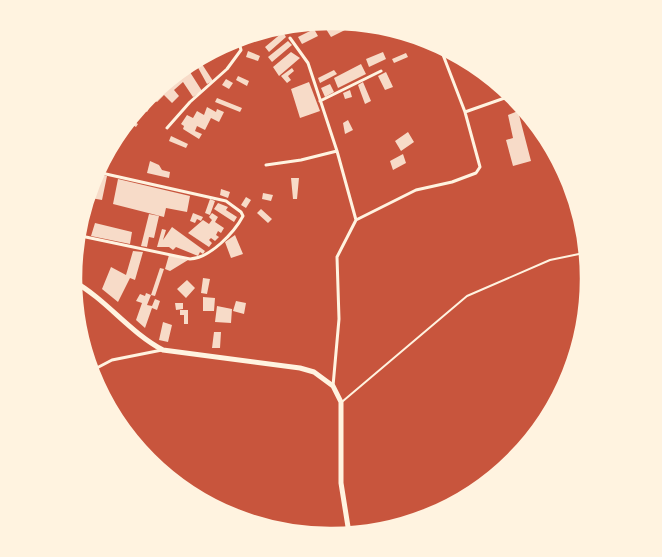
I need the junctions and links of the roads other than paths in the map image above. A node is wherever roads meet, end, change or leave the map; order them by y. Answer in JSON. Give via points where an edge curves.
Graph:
{"nodes":[{"id":1,"x":290,"y":38,"type":"dead end"},
{"id":2,"x":240,"y":46,"type":"edge"},
{"id":3,"x":444,"y":56,"type":"edge"},
{"id":4,"x":381,"y":71,"type":"dead end"},
{"id":5,"x":504,"y":98,"type":"edge"},
{"id":6,"x":320,"y":102,"type":"junction"},
{"id":7,"x":465,"y":112,"type":"junction"},
{"id":8,"x":167,"y":128,"type":"dead end"},
{"id":9,"x":337,"y":152,"type":"junction"},
{"id":10,"x":266,"y":165,"type":"dead end"},
{"id":11,"x":104,"y":174,"type":"edge"},
{"id":12,"x":356,"y":220,"type":"junction"},
{"id":13,"x":85,"y":237,"type":"edge"},
{"id":14,"x":579,"y":254,"type":"dead end"},
{"id":15,"x":82,"y":288,"type":"edge"},
{"id":16,"x":162,"y":350,"type":"junction"},
{"id":17,"x":98,"y":367,"type":"edge"},
{"id":18,"x":334,"y":386,"type":"junction"},
{"id":19,"x":341,"y":402,"type":"junction"},
{"id":20,"x":348,"y":528,"type":"edge"}],
"edges":[{"from":1,"to":6,"type":"street","via":[[308,63]]},
{"from":2,"to":8,"type":"street","via":[[233,63]]},
{"from":3,"to":7,"type":"street"},
{"from":4,"to":6,"type":"street"},
{"from":5,"to":7,"type":"street"},
{"from":6,"to":9,"type":"street"},
{"from":7,"to":12,"type":"street","via":[[480,167],[476,173],[416,190]]},
{"from":9,"to":10,"type":"street"},
{"from":9,"to":12,"type":"street"},
{"from":11,"to":13,"type":"street","via":[[226,201],[243,216],[224,239],[199,259]]},
{"from":12,"to":18,"type":"street","via":[[337,257],[340,319]]},
{"from":14,"to":19,"type":"lane","via":[[550,260],[467,296]]},
{"from":15,"to":16,"type":"main road","via":[[143,339]]},
{"from":16,"to":17,"type":"street","via":[[112,360]]},
{"from":16,"to":18,"type":"main road","via":[[300,368],[314,372]]},
{"from":18,"to":19,"type":"main road"},
{"from":19,"to":20,"type":"main road","via":[[341,483]]}]}
